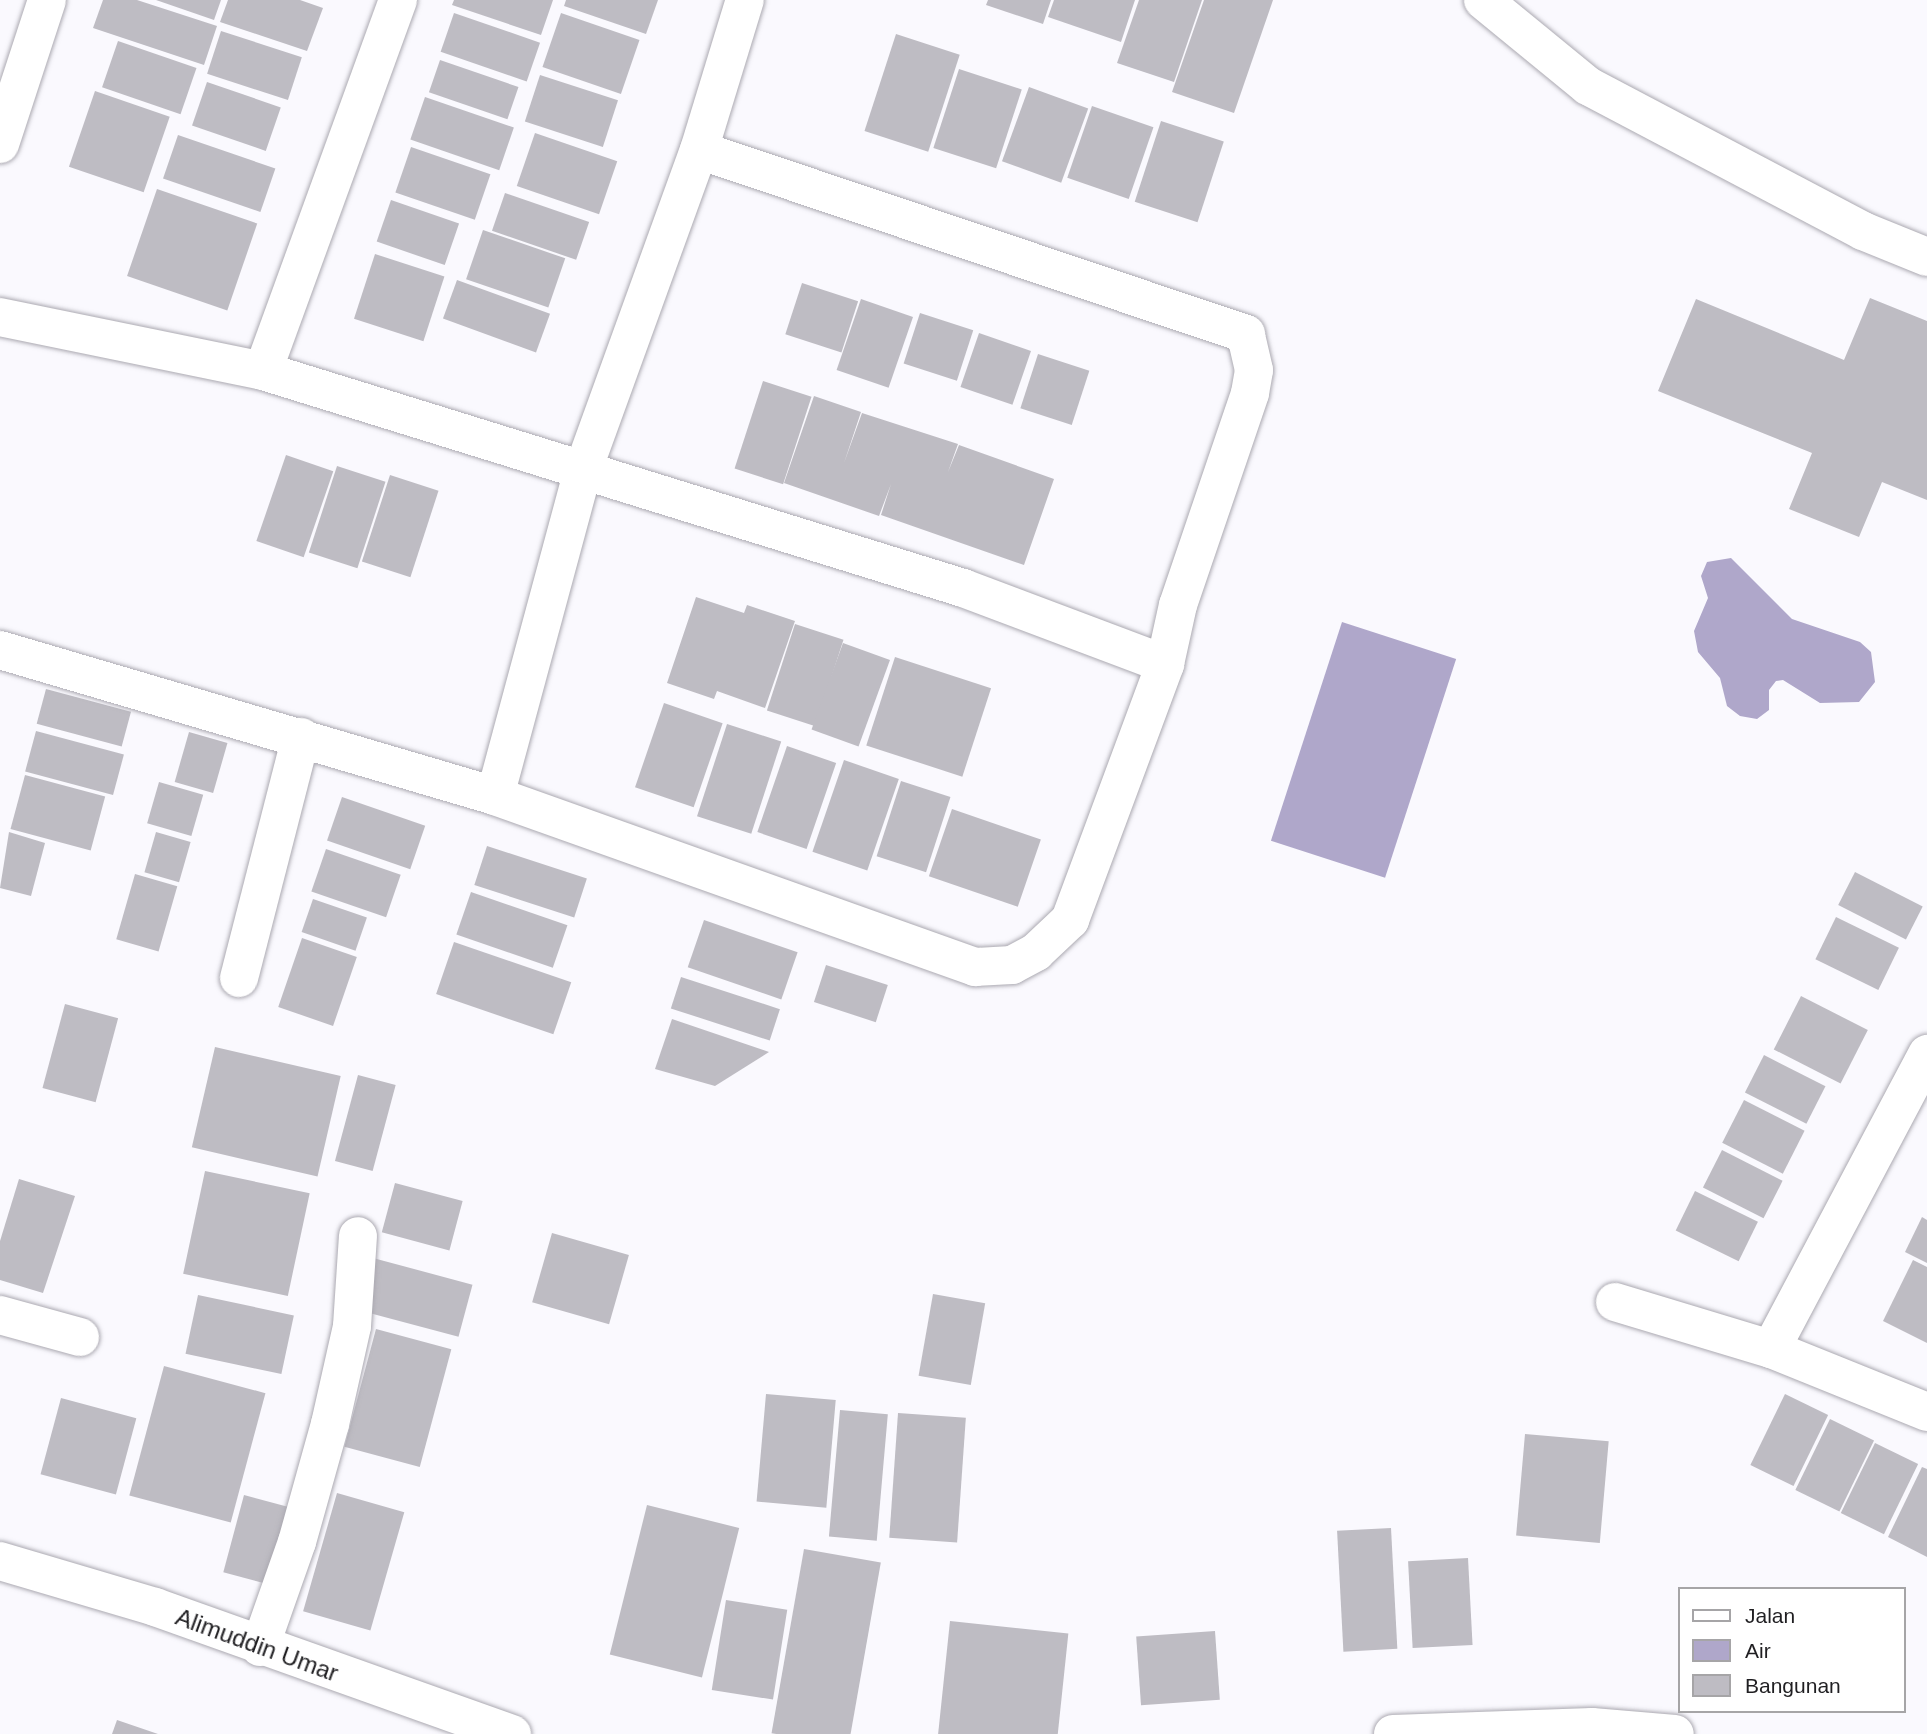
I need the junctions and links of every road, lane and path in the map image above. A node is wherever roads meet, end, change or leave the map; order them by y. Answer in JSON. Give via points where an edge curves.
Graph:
{"nodes":[{"id":1,"x":47,"y":0,"type":"edge"},
{"id":2,"x":398,"y":0,"type":"edge"},
{"id":3,"x":745,"y":0,"type":"edge"},
{"id":4,"x":1483,"y":0,"type":"edge"},
{"id":5,"x":0,"y":144,"type":"edge"},
{"id":6,"x":699,"y":150,"type":"junction"},
{"id":7,"x":1927,"y":257,"type":"edge"},
{"id":8,"x":0,"y":317,"type":"edge"},
{"id":9,"x":263,"y":371,"type":"junction"},
{"id":10,"x":583,"y":470,"type":"junction"},
{"id":11,"x":0,"y":649,"type":"edge"},
{"id":12,"x":1165,"y":664,"type":"junction"},
{"id":13,"x":301,"y":737,"type":"junction"},
{"id":14,"x":495,"y":796,"type":"junction"},
{"id":15,"x":239,"y":978,"type":"dead end"},
{"id":16,"x":1927,"y":1055,"type":"edge"},
{"id":17,"x":358,"y":1236,"type":"dead end"},
{"id":18,"x":1615,"y":1302,"type":"dead end"},
{"id":19,"x":0,"y":1315,"type":"edge"},
{"id":20,"x":80,"y":1337,"type":"dead end"},
{"id":21,"x":1771,"y":1349,"type":"junction"},
{"id":22,"x":1927,"y":1412,"type":"edge"},
{"id":23,"x":0,"y":1561,"type":"edge"},
{"id":24,"x":260,"y":1647,"type":"junction"},
{"id":25,"x":462,"y":1726,"type":"edge"},
{"id":26,"x":1457,"y":1733,"type":"edge"},
{"id":27,"x":512,"y":1734,"type":"edge"},
{"id":28,"x":1393,"y":1734,"type":"edge"},
{"id":29,"x":1675,"y":1734,"type":"edge"}],
"edges":[{"from":1,"to":5,"type":"street"},
{"from":2,"to":9,"type":"street"},
{"from":3,"to":6,"type":"street"},
{"from":4,"to":7,"type":"street","via":[[1588,86],[1863,231]]},
{"from":6,"to":10,"type":"street"},
{"from":6,"to":12,"type":"street","via":[[1246,334],[1254,370],[1250,393],[1178,605]]},
{"from":8,"to":9,"type":"street"},
{"from":9,"to":10,"type":"street"},
{"from":10,"to":12,"type":"street","via":[[963,588]]},
{"from":10,"to":14,"type":"street"},
{"from":11,"to":13,"type":"street"},
{"from":12,"to":14,"type":"street","via":[[1070,920],[1036,952],[1012,965],[975,967]]},
{"from":13,"to":14,"type":"street"},
{"from":13,"to":15,"type":"street"},
{"from":16,"to":21,"type":"street"},
{"from":17,"to":24,"type":"street","via":[[352,1326],[330,1424],[297,1542]]},
{"from":18,"to":21,"type":"street"},
{"from":19,"to":20,"type":"street"},
{"from":21,"to":22,"type":"street"},
{"from":23,"to":24,"type":"street","name":"Alimuddin Umar","via":[[155,1607]]},
{"from":24,"to":25,"type":"street","name":"Alimuddin Umar"},
{"from":25,"to":27,"type":"street","name":"Alimuddin Umar"},
{"from":26,"to":28,"type":"street"},
{"from":26,"to":29,"type":"street","via":[[1592,1727]]}]}
